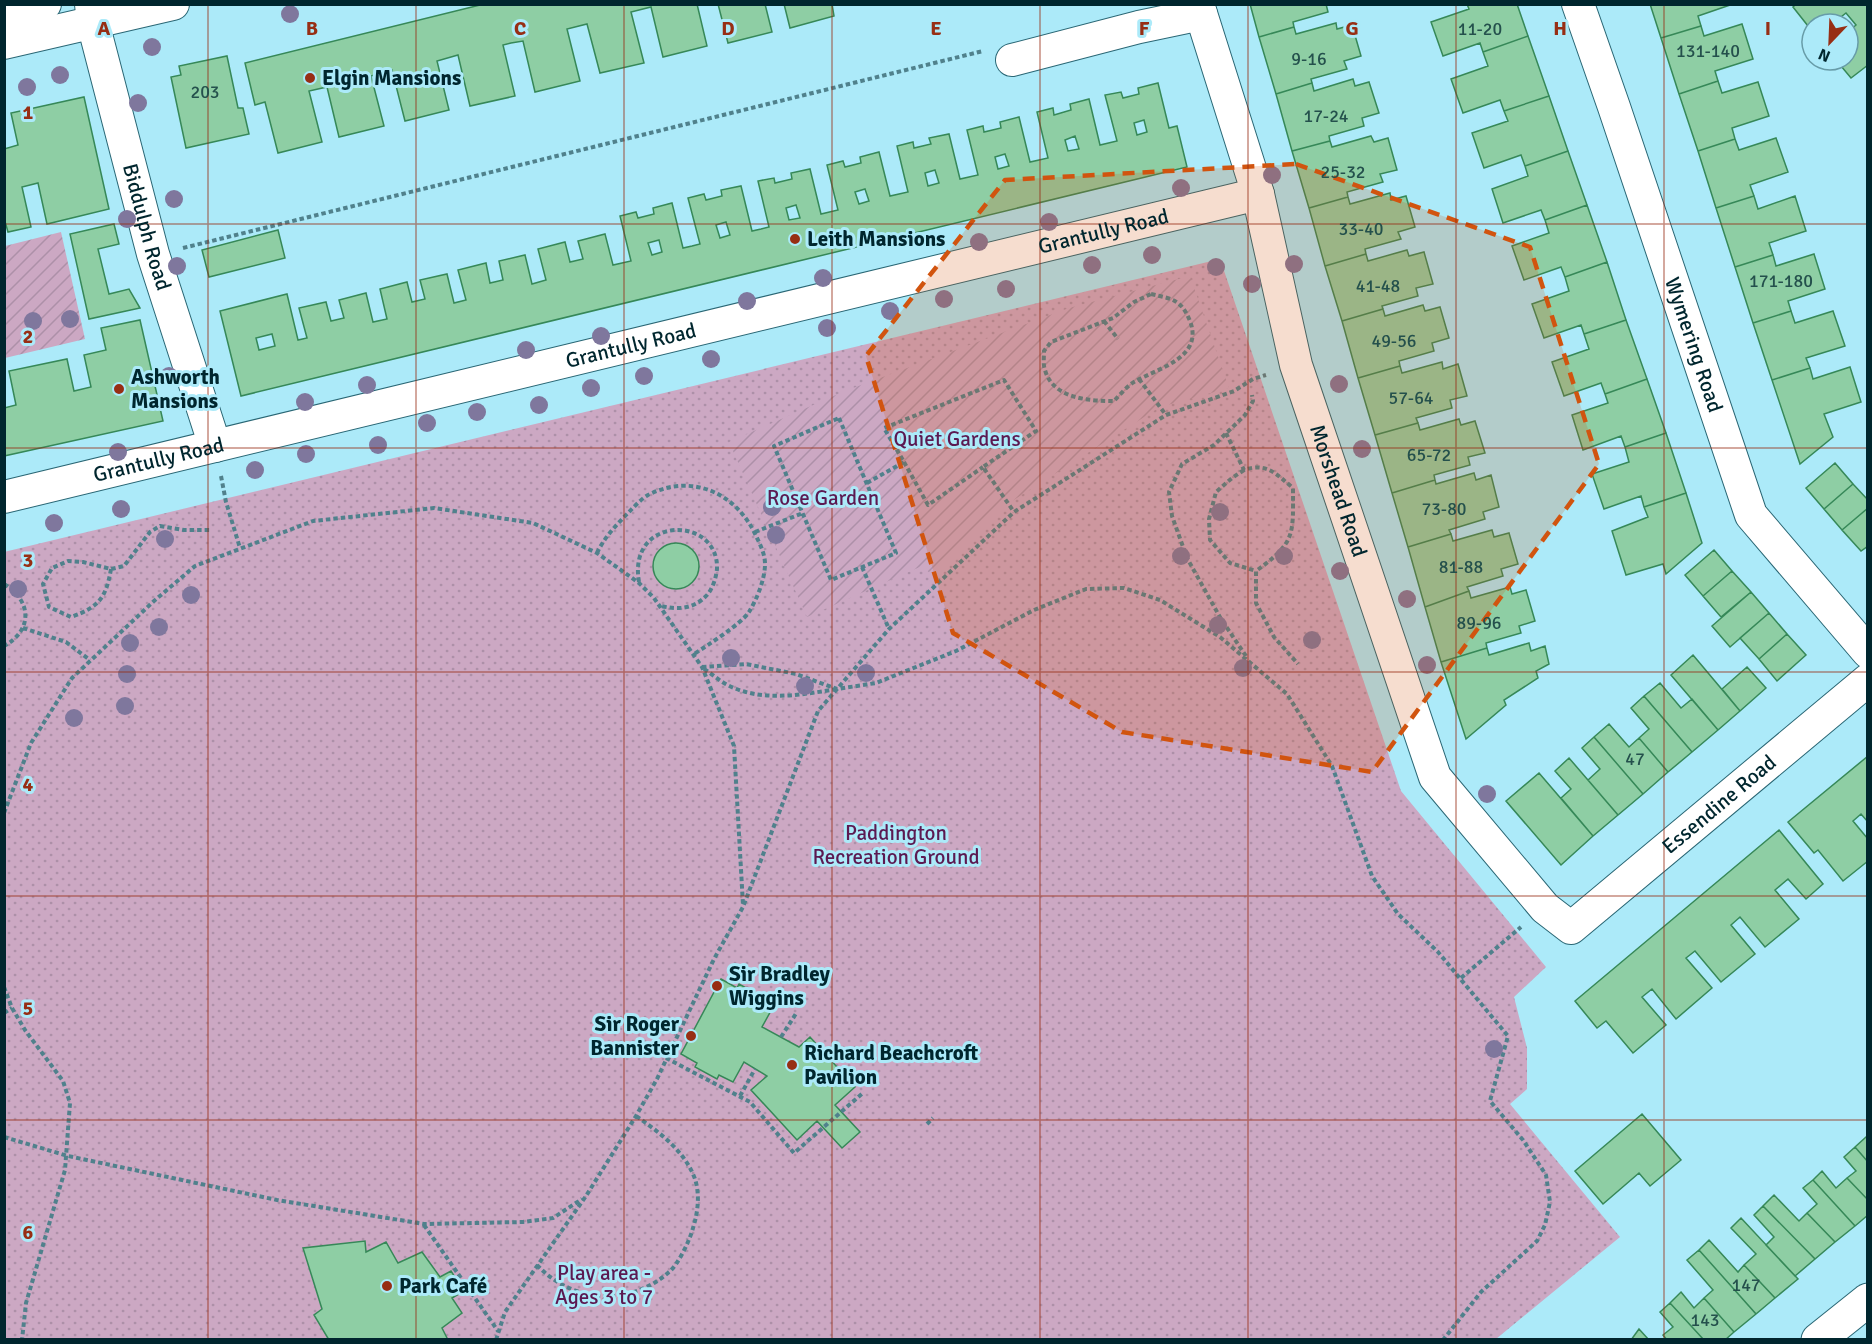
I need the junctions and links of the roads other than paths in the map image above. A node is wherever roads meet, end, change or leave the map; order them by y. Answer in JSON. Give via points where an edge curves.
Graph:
{"nodes":[{"id":1,"x":45,"y":4,"type":"edge"},
{"id":2,"x":173,"y":4,"type":"edge"},
{"id":3,"x":1578,"y":4,"type":"edge"},
{"id":4,"x":1199,"y":9,"type":"edge"},
{"id":5,"x":4,"y":14,"type":"edge"},
{"id":6,"x":92,"y":14,"type":"edge"},
{"id":7,"x":4,"y":43,"type":"edge"},
{"id":8,"x":998,"y":55,"type":"road end"},
{"id":9,"x":1258,"y":194,"type":"junction"},
{"id":10,"x":215,"y":446,"type":"junction"},
{"id":11,"x":4,"y":497,"type":"edge"},
{"id":12,"x":1868,"y":652,"type":"edge"},
{"id":13,"x":1868,"y":680,"type":"edge"},
{"id":14,"x":1571,"y":928,"type":"joint"},
{"id":15,"x":1868,"y":1300,"type":"edge"},
{"id":16,"x":1838,"y":1334,"type":"edge"}],
"edges":[{"from":1,"to":5,"type":"street"},
{"from":2,"to":6,"type":"street"},
{"from":3,"to":12,"type":"street","name":"Wymering Road","via":[[1751,515]]},
{"from":4,"to":8,"type":"street","via":[[1140,27]]},
{"from":4,"to":9,"type":"street","name":"Morshead Road"},
{"from":6,"to":7,"type":"street"},
{"from":6,"to":10,"type":"street","name":"Biddulph Road","via":[[153,255]]},
{"from":9,"to":10,"type":"street","name":"Grantully Road"},
{"from":9,"to":14,"type":"street","name":"Morshead Road","via":[[1296,365],[1435,777],[1545,908]]},
{"from":10,"to":11,"type":"street","name":"Grantully Road"},
{"from":13,"to":14,"type":"street","name":"Essendine Road"},
{"from":15,"to":16,"type":"main road"}]}
